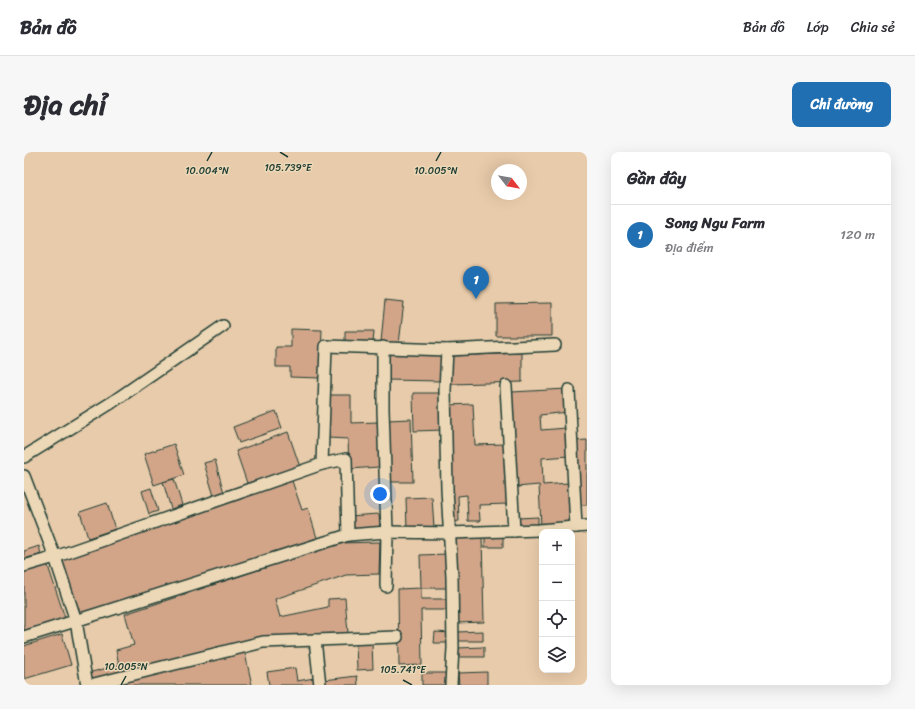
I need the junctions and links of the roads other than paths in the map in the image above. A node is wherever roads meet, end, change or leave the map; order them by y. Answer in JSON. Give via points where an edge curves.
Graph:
{"nodes":[{"id":1,"x":223,"y":326,"type":"dead end"},
{"id":2,"x":555,"y":345,"type":"dead end"},
{"id":3,"x":383,"y":347,"type":"junction"},
{"id":4,"x":447,"y":350,"type":"junction"},
{"id":5,"x":506,"y":386,"type":"dead end"},
{"id":6,"x":569,"y":390,"type":"dead end"},
{"id":7,"x":24,"y":457,"type":"edge"},
{"id":8,"x":322,"y":464,"type":"junction"},
{"id":9,"x":24,"y":476,"type":"edge"},
{"id":10,"x":581,"y":527,"type":"edge"},
{"id":11,"x":514,"y":531,"type":"junction"},
{"id":12,"x":387,"y":532,"type":"junction"},
{"id":13,"x":450,"y":533,"type":"junction"},
{"id":14,"x":348,"y":535,"type":"junction"},
{"id":15,"x":55,"y":557,"type":"junction"},
{"id":16,"x":24,"y":566,"type":"edge"},
{"id":17,"x":386,"y":586,"type":"dead end"},
{"id":18,"x":76,"y":621,"type":"junction"},
{"id":19,"x":24,"y":637,"type":"edge"},
{"id":20,"x":397,"y":637,"type":"dead end"},
{"id":21,"x":315,"y":640,"type":"junction"},
{"id":22,"x":87,"y":685,"type":"edge"},
{"id":23,"x":90,"y":685,"type":"edge"},
{"id":24,"x":320,"y":685,"type":"edge"},
{"id":25,"x":451,"y":685,"type":"edge"}],
"edges":[{"from":1,"to":7,"type":"street","via":[[111,403]]},
{"from":2,"to":4,"type":"street"},
{"from":3,"to":4,"type":"street"},
{"from":3,"to":8,"type":"street","via":[[326,346]]},
{"from":3,"to":12,"type":"street"},
{"from":4,"to":13,"type":"street","via":[[447,489]]},
{"from":5,"to":11,"type":"street"},
{"from":6,"to":10,"type":"street"},
{"from":8,"to":14,"type":"street","via":[[346,459]]},
{"from":8,"to":15,"type":"street"},
{"from":9,"to":15,"type":"street"},
{"from":10,"to":11,"type":"street"},
{"from":11,"to":13,"type":"street"},
{"from":12,"to":13,"type":"street"},
{"from":12,"to":14,"type":"street"},
{"from":12,"to":17,"type":"street"},
{"from":13,"to":25,"type":"street","via":[[453,648]]},
{"from":14,"to":18,"type":"street"},
{"from":15,"to":16,"type":"street"},
{"from":15,"to":18,"type":"street"},
{"from":18,"to":19,"type":"street"},
{"from":18,"to":22,"type":"street"},
{"from":20,"to":21,"type":"street"},
{"from":21,"to":23,"type":"street","via":[[263,642]]},
{"from":21,"to":24,"type":"street"}]}
